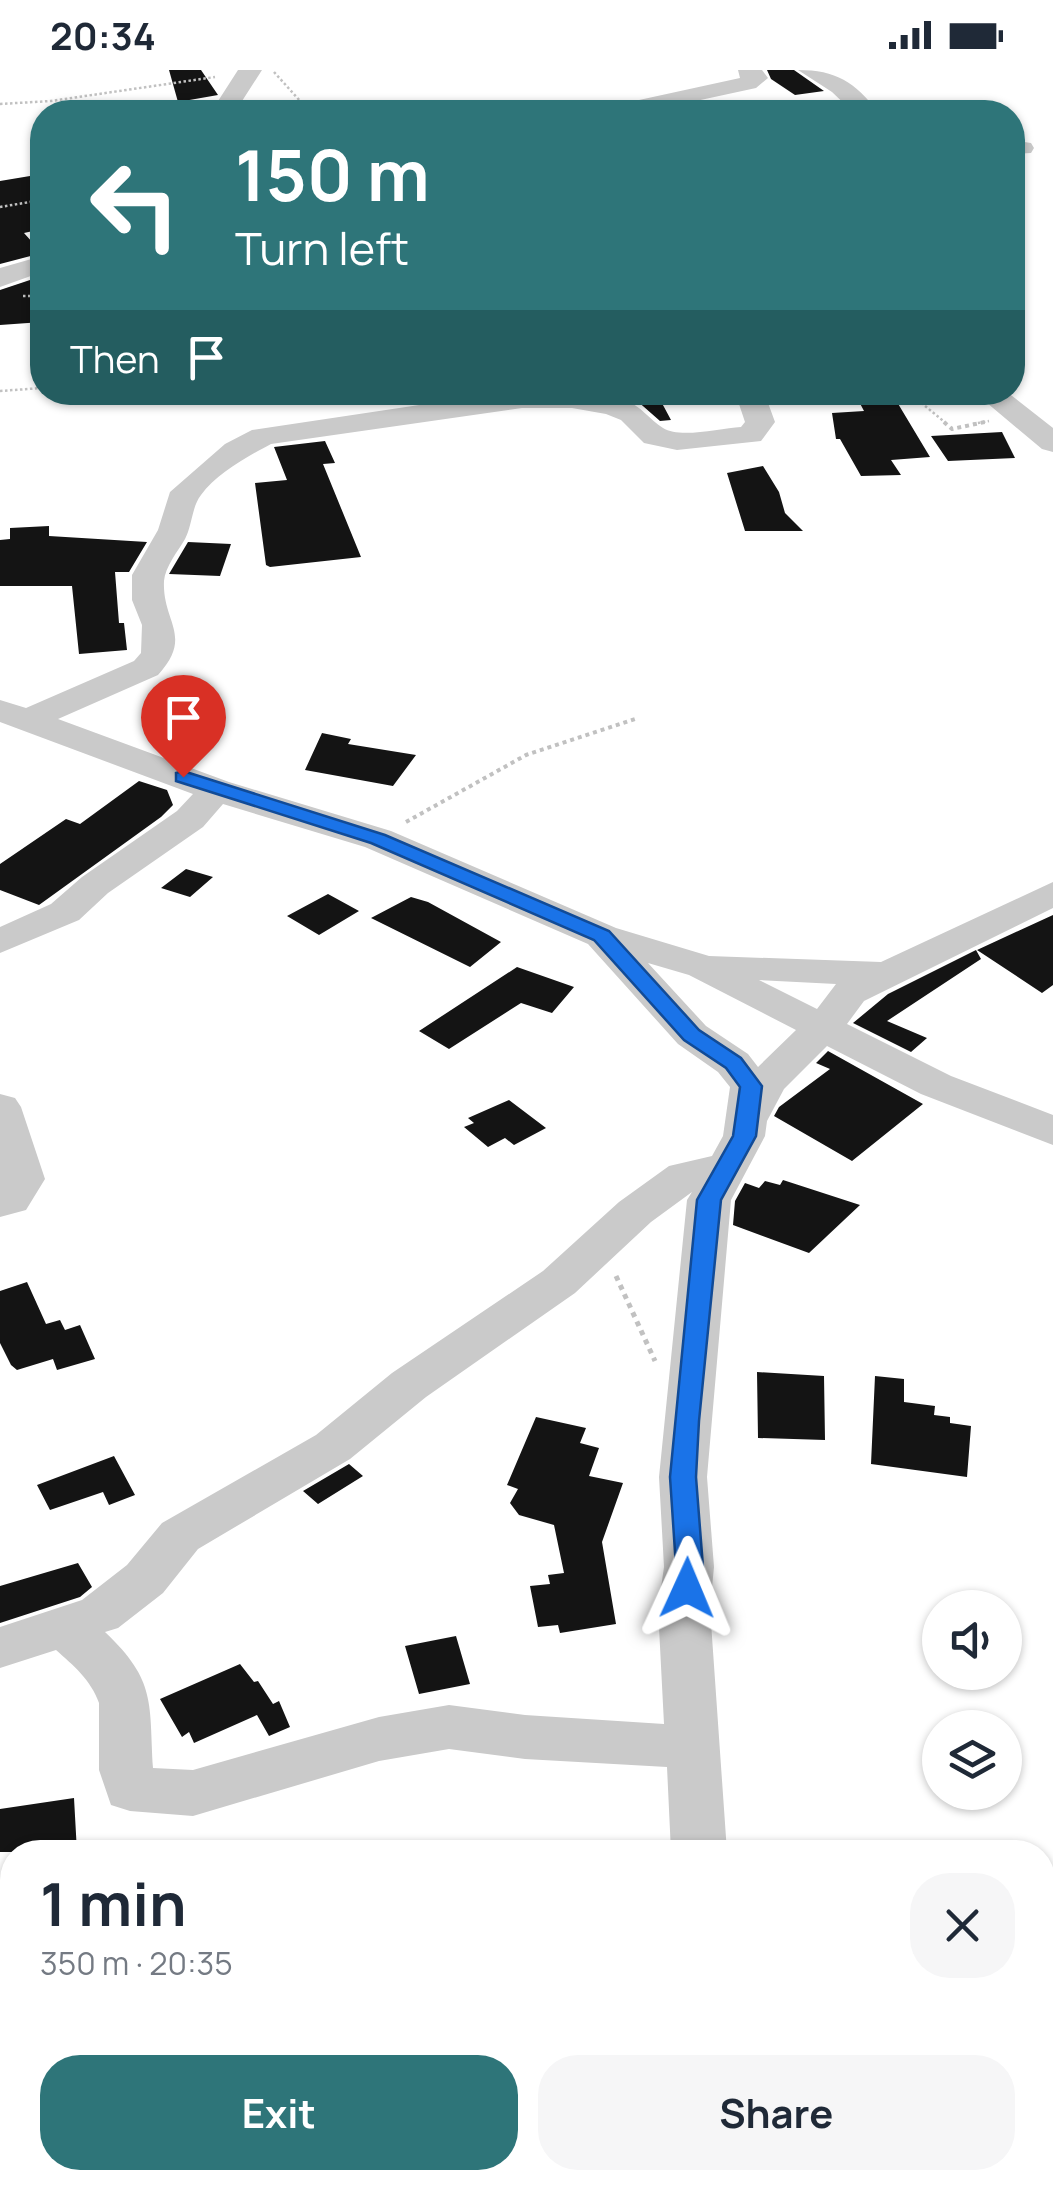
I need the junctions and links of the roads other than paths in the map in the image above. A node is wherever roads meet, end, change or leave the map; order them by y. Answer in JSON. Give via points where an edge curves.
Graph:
{"nodes":[{"id":1,"x":249,"y":70,"type":"edge"},
{"id":2,"x":750,"y":70,"type":"edge"},
{"id":3,"x":810,"y":70,"type":"edge"},
{"id":4,"x":230,"y":100,"type":"edge"},
{"id":5,"x":670,"y":100,"type":"edge"},
{"id":6,"x":854,"y":100,"type":"edge"},
{"id":7,"x":30,"y":266,"type":"edge"},
{"id":8,"x":0,"y":279,"type":"edge"},
{"id":9,"x":314,"y":405,"type":"edge"},
{"id":10,"x":480,"y":405,"type":"edge"},
{"id":11,"x":608,"y":405,"type":"edge"},
{"id":12,"x":754,"y":405,"type":"edge"},
{"id":13,"x":1003,"y":405,"type":"edge"},
{"id":14,"x":275,"y":434,"type":"junction"},
{"id":15,"x":1053,"y":443,"type":"edge"},
{"id":16,"x":14,"y":715,"type":"edge"},
{"id":17,"x":216,"y":790,"type":"junction"},
{"id":18,"x":1053,"y":892,"type":"edge"},
{"id":19,"x":602,"y":936,"type":"junction"},
{"id":20,"x":0,"y":941,"type":"edge"},
{"id":21,"x":704,"y":967,"type":"junction"},
{"id":22,"x":886,"y":974,"type":"junction"},
{"id":23,"x":824,"y":1026,"type":"junction"},
{"id":24,"x":0,"y":1107,"type":"edge"},
{"id":25,"x":746,"y":1121,"type":"junction"},
{"id":26,"x":1053,"y":1131,"type":"edge"},
{"id":27,"x":727,"y":1168,"type":"junction"},
{"id":28,"x":0,"y":1202,"type":"edge"},
{"id":29,"x":64,"y":1626,"type":"junction"},
{"id":30,"x":0,"y":1648,"type":"edge"},
{"id":31,"x":692,"y":1746,"type":"junction"},
{"id":32,"x":698,"y":1840,"type":"edge"}],
"edges":[{"from":1,"to":4,"type":"street"},
{"from":2,"to":5,"type":"street","via":[[756,78],[748,83]]},
{"from":3,"to":6,"type":"street"},
{"from":7,"to":8,"type":"street"},
{"from":9,"to":14,"type":"street"},
{"from":10,"to":14,"type":"street"},
{"from":11,"to":12,"type":"street","via":[[638,419],[655,438],[710,440],[750,435],[760,422]]},
{"from":13,"to":15,"type":"street"},
{"from":14,"to":16,"type":"street","via":[[236,450],[186,492],[148,575],[158,656],[146,668]]},
{"from":16,"to":17,"type":"street"},
{"from":17,"to":19,"type":"street","via":[[378,839]]},
{"from":17,"to":20,"type":"street","via":[[190,819],[65,912]]},
{"from":18,"to":22,"type":"street"},
{"from":19,"to":21,"type":"street"},
{"from":19,"to":25,"type":"street","via":[[692,1035],[734,1063],[751,1086]]},
{"from":21,"to":22,"type":"street"},
{"from":21,"to":23,"type":"street"},
{"from":22,"to":23,"type":"street","via":[[850,992]]},
{"from":23,"to":25,"type":"street","via":[[767,1082]]},
{"from":23,"to":26,"type":"street","via":[[936,1085]]},
{"from":24,"to":28,"type":"street","via":[[22,1180],[11,1200]]},
{"from":25,"to":27,"type":"street"},
{"from":27,"to":29,"type":"street","via":[[684,1176],[559,1282],[423,1374],[333,1447],[180,1536],[145,1579],[100,1614]]},
{"from":27,"to":31,"type":"street","via":[[709,1200],[686,1421],[690,1567],[684,1608]]},
{"from":29,"to":30,"type":"street"},
{"from":29,"to":31,"type":"street","via":[[104,1661],[128,1710],[124,1767],[130,1788],[193,1793],[379,1739],[449,1727]]},
{"from":31,"to":32,"type":"street"}]}
